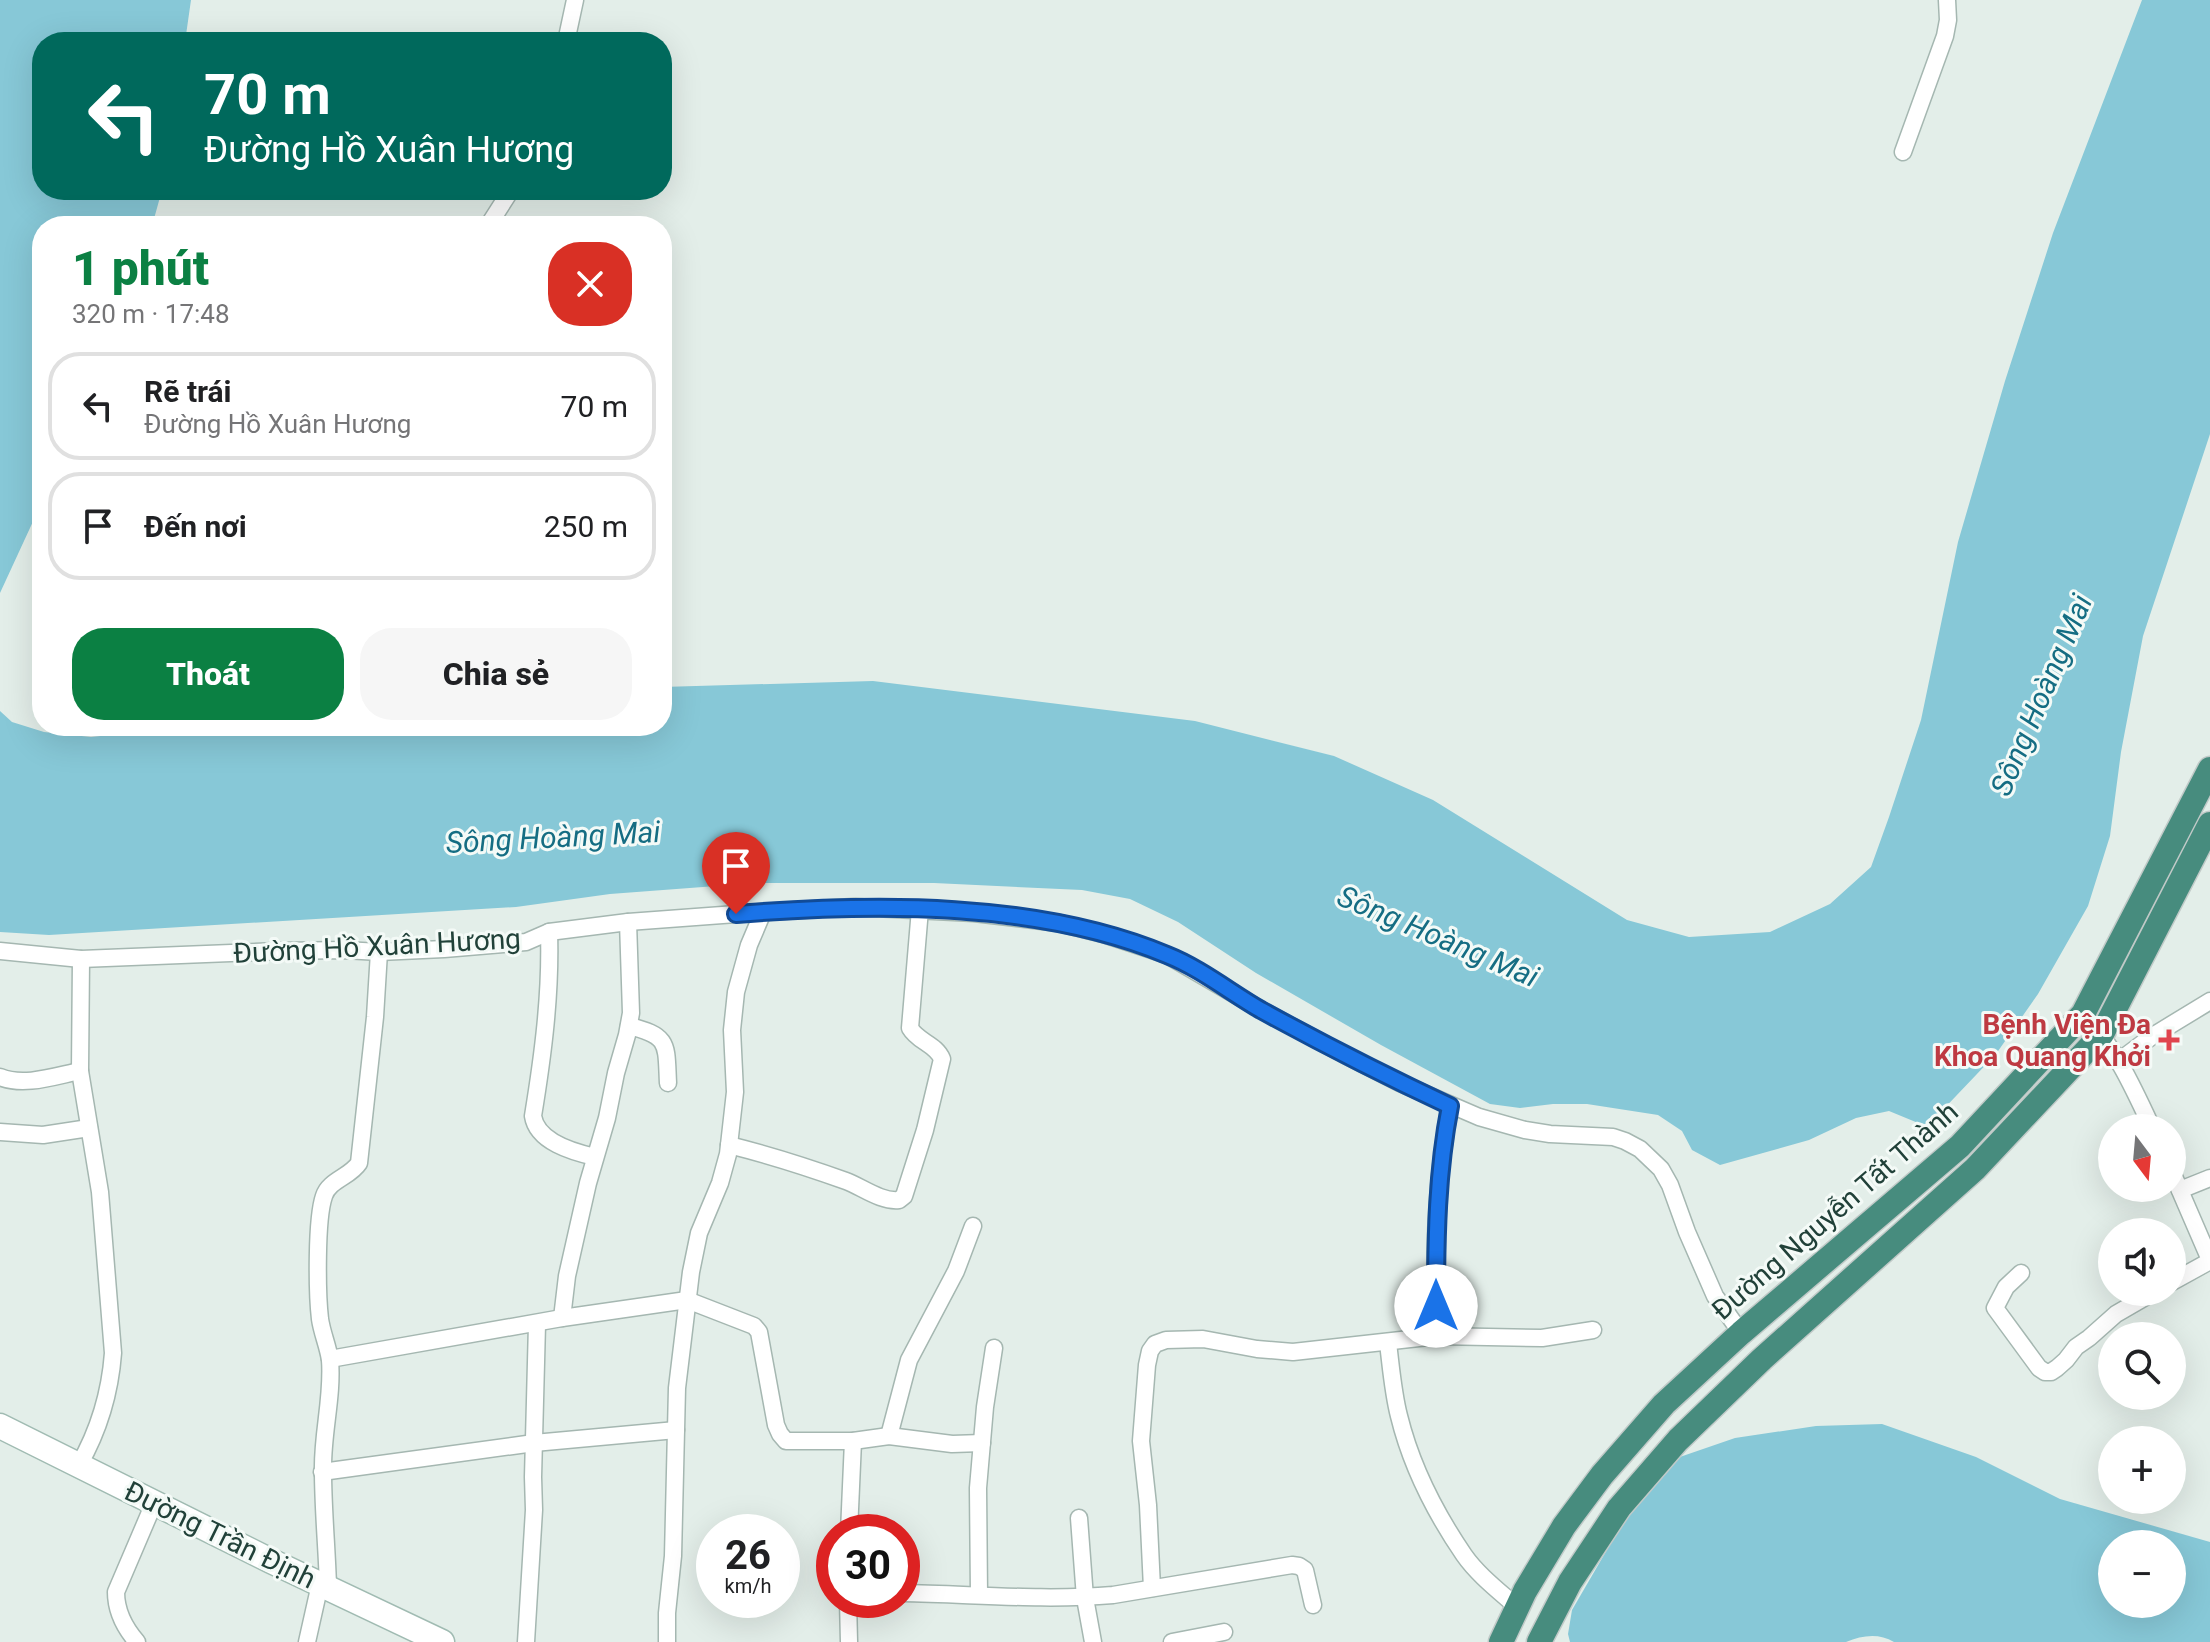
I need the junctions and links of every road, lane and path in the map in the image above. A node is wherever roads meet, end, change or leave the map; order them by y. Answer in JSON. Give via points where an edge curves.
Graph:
{"nodes":[{"id":1,"x":575,"y":0,"type":"edge"},
{"id":2,"x":1947,"y":0,"type":"edge"},
{"id":3,"x":568,"y":32,"type":"edge"},
{"id":4,"x":1903,"y":152,"type":"dead end"},
{"id":5,"x":2210,"y":769,"type":"edge"},
{"id":6,"x":2210,"y":824,"type":"edge"},
{"id":7,"x":920,"y":909,"type":"junction"},
{"id":8,"x":763,"y":912,"type":"junction"},
{"id":9,"x":628,"y":922,"type":"junction"},
{"id":10,"x":549,"y":932,"type":"junction"},
{"id":11,"x":0,"y":951,"type":"edge"},
{"id":12,"x":379,"y":952,"type":"junction"},
{"id":13,"x":81,"y":959,"type":"junction"},
{"id":14,"x":2210,"y":1001,"type":"edge"},
{"id":15,"x":2083,"y":1014,"type":"junction"},
{"id":16,"x":629,"y":1026,"type":"junction"},
{"id":17,"x":2102,"y":1034,"type":"junction"},
{"id":18,"x":2119,"y":1061,"type":"junction"},
{"id":19,"x":80,"y":1071,"type":"junction"},
{"id":20,"x":0,"y":1077,"type":"edge"},
{"id":21,"x":668,"y":1083,"type":"dead end"},
{"id":22,"x":1450,"y":1106,"type":"junction"},
{"id":23,"x":2145,"y":1114,"type":"edge"},
{"id":24,"x":89,"y":1128,"type":"junction"},
{"id":25,"x":0,"y":1132,"type":"edge"},
{"id":26,"x":729,"y":1145,"type":"junction"},
{"id":27,"x":595,"y":1157,"type":"junction"},
{"id":28,"x":2210,"y":1178,"type":"edge"},
{"id":29,"x":2186,"y":1188,"type":"edge"},
{"id":30,"x":2185,"y":1202,"type":"edge"},
{"id":31,"x":973,"y":1226,"type":"dead end"},
{"id":32,"x":2210,"y":1261,"type":"edge"},
{"id":33,"x":2021,"y":1273,"type":"dead end"},
{"id":34,"x":2186,"y":1274,"type":"edge"},
{"id":35,"x":687,"y":1300,"type":"junction"},
{"id":36,"x":2130,"y":1306,"type":"edge"},
{"id":37,"x":562,"y":1318,"type":"junction"},
{"id":38,"x":537,"y":1324,"type":"junction"},
{"id":39,"x":1593,"y":1330,"type":"dead end"},
{"id":40,"x":1741,"y":1333,"type":"junction"},
{"id":41,"x":1437,"y":1336,"type":"junction"},
{"id":42,"x":1388,"y":1343,"type":"junction"},
{"id":43,"x":994,"y":1348,"type":"dead end"},
{"id":44,"x":330,"y":1359,"type":"junction"},
{"id":45,"x":0,"y":1426,"type":"edge"},
{"id":46,"x":676,"y":1430,"type":"junction"},
{"id":47,"x":889,"y":1436,"type":"junction"},
{"id":48,"x":853,"y":1441,"type":"junction"},
{"id":49,"x":534,"y":1443,"type":"junction"},
{"id":50,"x":982,"y":1443,"type":"junction"},
{"id":51,"x":79,"y":1465,"type":"junction"},
{"id":52,"x":322,"y":1472,"type":"junction"},
{"id":53,"x":154,"y":1503,"type":"junction"},
{"id":54,"x":850,"y":1514,"type":"edge"},
{"id":55,"x":1079,"y":1518,"type":"dead end"},
{"id":56,"x":324,"y":1586,"type":"junction"},
{"id":57,"x":1152,"y":1588,"type":"junction"},
{"id":58,"x":920,"y":1593,"type":"edge"},
{"id":59,"x":979,"y":1595,"type":"junction"},
{"id":60,"x":1085,"y":1598,"type":"junction"},
{"id":61,"x":1313,"y":1605,"type":"dead end"},
{"id":62,"x":1517,"y":1607,"type":"junction"},
{"id":63,"x":848,"y":1618,"type":"edge"},
{"id":64,"x":1224,"y":1632,"type":"dead end"},
{"id":65,"x":137,"y":1642,"type":"edge"},
{"id":66,"x":307,"y":1642,"type":"edge"},
{"id":67,"x":442,"y":1642,"type":"edge"},
{"id":68,"x":526,"y":1642,"type":"edge"},
{"id":69,"x":667,"y":1642,"type":"edge"},
{"id":70,"x":849,"y":1642,"type":"edge"},
{"id":71,"x":1093,"y":1642,"type":"edge"},
{"id":72,"x":1172,"y":1642,"type":"edge"},
{"id":73,"x":1501,"y":1642,"type":"edge"},
{"id":74,"x":1539,"y":1642,"type":"edge"}],
"edges":[{"from":1,"to":3,"type":"street"},
{"from":2,"to":4,"type":"street","via":[[1945,36]]},
{"from":5,"to":15,"type":"highway","name":"Đường Nguyễn Tất Thành"},
{"from":6,"to":17,"type":"highway","name":"Đường Nguyễn Tất Thành"},
{"from":7,"to":8,"type":"street","name":"Đường Hồ Xuân Hương"},
{"from":7,"to":22,"type":"street","name":"Đường Hồ Xuân Hương","via":[[1059,923],[1167,955],[1343,1054]]},
{"from":7,"to":26,"type":"street","via":[[910,1024],[912,1033],[936,1048],[942,1059],[904,1196],[889,1200],[785,1160]]},
{"from":8,"to":9,"type":"street","name":"Đường Hồ Xuân Hương"},
{"from":8,"to":26,"type":"street","via":[[736,992]]},
{"from":9,"to":10,"type":"street","name":"Đường Hồ Xuân Hương"},
{"from":9,"to":16,"type":"street"},
{"from":10,"to":12,"type":"street","name":"Đường Hồ Xuân Hương","via":[[526,942]]},
{"from":10,"to":27,"type":"street","via":[[545,1039],[534,1122],[555,1143]]},
{"from":11,"to":13,"type":"street","name":"Đường Hồ Xuân Hương"},
{"from":12,"to":13,"type":"street","name":"Đường Hồ Xuân Hương"},
{"from":12,"to":44,"type":"street","via":[[361,1155],[355,1169],[329,1186],[321,1213],[320,1319]]},
{"from":13,"to":19,"type":"street"},
{"from":14,"to":18,"type":"street"},
{"from":15,"to":17,"type":"street"},
{"from":15,"to":40,"type":"highway","name":"Đường Nguyễn Tất Thành","via":[[1960,1146]]},
{"from":16,"to":21,"type":"street","via":[[658,1035]]},
{"from":16,"to":27,"type":"street"},
{"from":17,"to":18,"type":"street"},
{"from":17,"to":74,"type":"highway","name":"Đường Nguyễn Tất Thành","via":[[1975,1169],[1678,1440],[1619,1508],[1570,1582]]},
{"from":18,"to":23,"type":"street"},
{"from":19,"to":20,"type":"street","via":[[35,1080]]},
{"from":19,"to":24,"type":"street"},
{"from":22,"to":40,"type":"street","name":"Đường Hồ Xuân Hương","via":[[1525,1130],[1613,1137],[1640,1149],[1670,1185],[1715,1296]]},
{"from":22,"to":41,"type":"street","via":[[1436,1243]]},
{"from":24,"to":25,"type":"street","via":[[43,1135]]},
{"from":24,"to":51,"type":"street","via":[[100,1192],[113,1353],[104,1409]]},
{"from":26,"to":35,"type":"street","via":[[699,1233]]},
{"from":27,"to":37,"type":"street"},
{"from":28,"to":29,"type":"street"},
{"from":30,"to":32,"type":"street"},
{"from":31,"to":47,"type":"street","via":[[956,1271],[909,1360]]},
{"from":32,"to":34,"type":"street"},
{"from":33,"to":36,"type":"street","via":[[1995,1308],[2045,1372],[2057,1368]]},
{"from":35,"to":37,"type":"street"},
{"from":35,"to":46,"type":"street"},
{"from":35,"to":48,"type":"street","via":[[759,1332],[776,1425],[786,1441]]},
{"from":37,"to":38,"type":"street"},
{"from":38,"to":44,"type":"street"},
{"from":38,"to":49,"type":"street"},
{"from":39,"to":41,"type":"street","via":[[1542,1338]]},
{"from":40,"to":62,"type":"highway","name":"Đường Nguyễn Tất Thành","via":[[1664,1404],[1602,1475],[1564,1526]]},
{"from":41,"to":42,"type":"street"},
{"from":42,"to":57,"type":"street","via":[[1293,1352],[1203,1339],[1155,1344],[1147,1365],[1141,1441]]},
{"from":42,"to":62,"type":"street","via":[[1398,1414],[1440,1516],[1465,1557]]},
{"from":43,"to":50,"type":"street"},
{"from":44,"to":52,"type":"street"},
{"from":45,"to":51,"type":"main road","name":"Đường Trần Định"},
{"from":46,"to":49,"type":"street"},
{"from":46,"to":69,"type":"street"},
{"from":47,"to":48,"type":"street"},
{"from":47,"to":50,"type":"street"},
{"from":48,"to":54,"type":"street"},
{"from":49,"to":52,"type":"street"},
{"from":49,"to":68,"type":"street"},
{"from":50,"to":59,"type":"street"},
{"from":51,"to":53,"type":"main road","name":"Đường Trần Định"},
{"from":52,"to":56,"type":"street"},
{"from":53,"to":56,"type":"main road","name":"Đường Trần Định"},
{"from":53,"to":65,"type":"street","via":[[116,1592],[116,1606]]},
{"from":55,"to":60,"type":"street"},
{"from":56,"to":66,"type":"street"},
{"from":56,"to":67,"type":"main road","name":"Đường Trần Định"},
{"from":57,"to":60,"type":"street"},
{"from":57,"to":61,"type":"street","via":[[1292,1565],[1305,1570]]},
{"from":58,"to":59,"type":"street"},
{"from":59,"to":60,"type":"street"},
{"from":60,"to":71,"type":"street"},
{"from":62,"to":73,"type":"highway","name":"Đường Nguyễn Tất Thành"},
{"from":63,"to":70,"type":"street"},
{"from":64,"to":72,"type":"street"}]}
